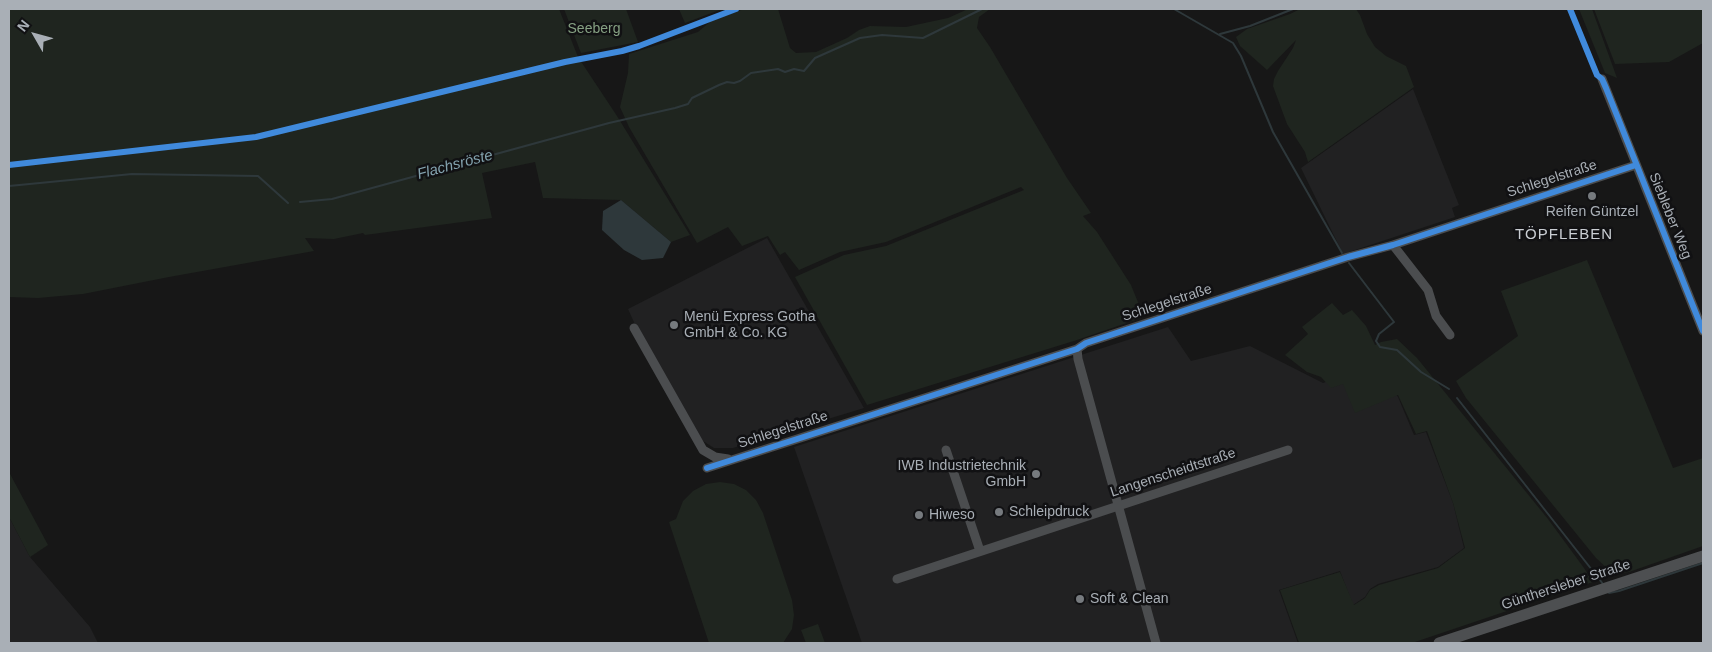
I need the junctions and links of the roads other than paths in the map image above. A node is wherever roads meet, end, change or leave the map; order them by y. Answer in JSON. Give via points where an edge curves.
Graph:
{"nodes":[{"id":1,"x":1602,"y":79,"type":"dead end"},
{"id":2,"x":1636,"y":165,"type":"junction"},
{"id":3,"x":1393,"y":245,"type":"junction"},
{"id":4,"x":634,"y":328,"type":"dead end"},
{"id":5,"x":1703,"y":331,"type":"edge"},
{"id":6,"x":1450,"y":335,"type":"dead end"},
{"id":7,"x":1077,"y":349,"type":"junction"},
{"id":8,"x":946,"y":450,"type":"dead end"},
{"id":9,"x":1288,"y":450,"type":"dead end"},
{"id":10,"x":730,"y":460,"type":"junction"},
{"id":11,"x":706,"y":468,"type":"dead end"},
{"id":12,"x":1117,"y":506,"type":"junction"},
{"id":13,"x":980,"y":551,"type":"junction"},
{"id":14,"x":1703,"y":556,"type":"edge"},
{"id":15,"x":897,"y":579,"type":"dead end"},
{"id":16,"x":1156,"y":643,"type":"edge"},
{"id":17,"x":1439,"y":643,"type":"edge"}],
"edges":[{"from":1,"to":2,"type":"street","name":"Siebleber Weg"},
{"from":2,"to":3,"type":"street","name":"Schlegelstraße"},
{"from":2,"to":5,"type":"street","name":"Siebleber Weg"},
{"from":3,"to":6,"type":"street","via":[[1428,290],[1436,316]]},
{"from":3,"to":7,"type":"street","name":"Schlegelstraße","via":[[1086,343]]},
{"from":4,"to":10,"type":"street","name":"Schlegelstraße","via":[[703,450]]},
{"from":7,"to":10,"type":"street","name":"Schlegelstraße"},
{"from":7,"to":12,"type":"street"},
{"from":8,"to":13,"type":"street"},
{"from":9,"to":12,"type":"street","name":"Langenscheidtstraße"},
{"from":10,"to":11,"type":"street","name":"Schlegelstraße"},
{"from":12,"to":13,"type":"street","name":"Langenscheidtstraße"},
{"from":12,"to":16,"type":"street"},
{"from":13,"to":15,"type":"street","name":"Langenscheidtstraße"},
{"from":14,"to":17,"type":"main road","name":"Günthersleber Straße"}]}
